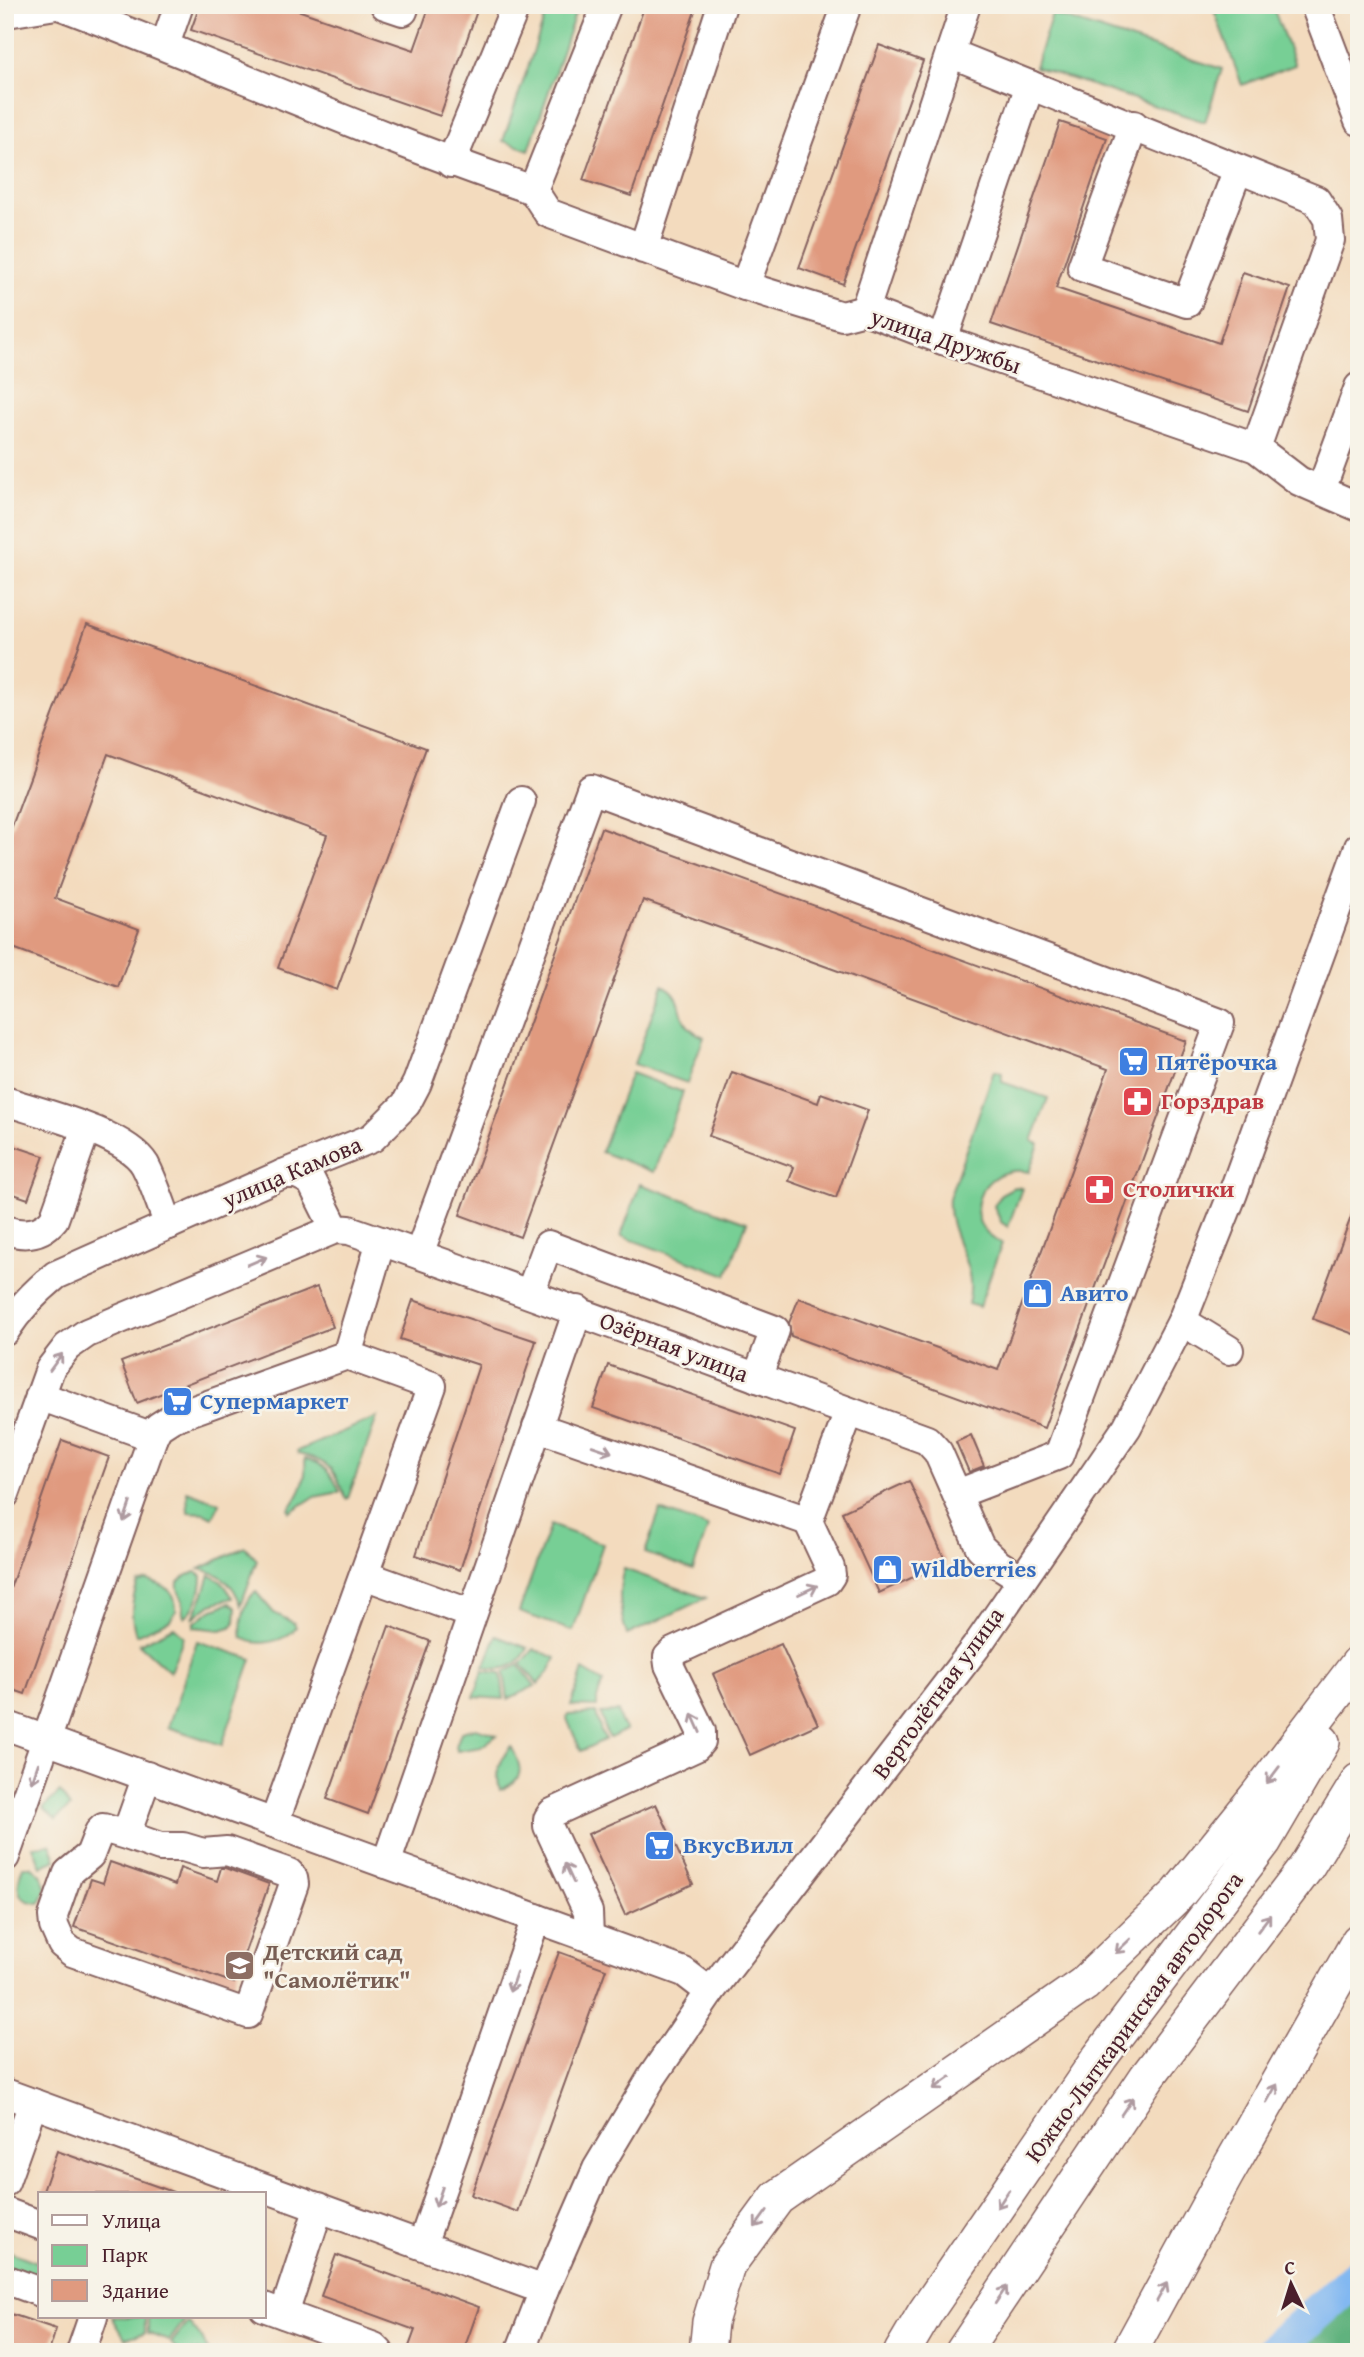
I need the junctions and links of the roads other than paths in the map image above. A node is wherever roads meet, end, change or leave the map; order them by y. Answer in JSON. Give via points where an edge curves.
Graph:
{"nodes":[{"id":1,"x":57,"y":5,"type":"edge"},
{"id":2,"x":179,"y":5,"type":"edge"},
{"id":3,"x":385,"y":5,"type":"edge"},
{"id":4,"x":405,"y":5,"type":"edge"},
{"id":5,"x":516,"y":5,"type":"edge"},
{"id":6,"x":607,"y":5,"type":"edge"},
{"id":7,"x":722,"y":5,"type":"edge"},
{"id":8,"x":847,"y":5,"type":"edge"},
{"id":9,"x":966,"y":5,"type":"edge"},
{"id":10,"x":1315,"y":5,"type":"edge"},
{"id":11,"x":5,"y":8,"type":"edge"},
{"id":12,"x":165,"y":45,"type":"junction"},
{"id":13,"x":950,"y":53,"type":"junction"},
{"id":14,"x":1030,"y":85,"type":"junction"},
{"id":15,"x":1359,"y":121,"type":"edge"},
{"id":16,"x":1135,"y":125,"type":"junction"},
{"id":17,"x":451,"y":163,"type":"junction"},
{"id":18,"x":1238,"y":169,"type":"junction"},
{"id":19,"x":533,"y":190,"type":"junction"},
{"id":20,"x":643,"y":249,"type":"junction"},
{"id":21,"x":745,"y":286,"type":"junction"},
{"id":22,"x":865,"y":310,"type":"junction"},
{"id":23,"x":943,"y":340,"type":"junction"},
{"id":24,"x":1359,"y":387,"type":"edge"},
{"id":25,"x":1256,"y":449,"type":"junction"},
{"id":26,"x":1321,"y":490,"type":"junction"},
{"id":27,"x":1359,"y":507,"type":"edge"},
{"id":28,"x":521,"y":801,"type":"dead end"},
{"id":29,"x":1359,"y":847,"type":"edge"},
{"id":30,"x":5,"y":1101,"type":"edge"},
{"id":31,"x":86,"y":1129,"type":"junction"},
{"id":32,"x":283,"y":1174,"type":"junction"},
{"id":33,"x":169,"y":1225,"type":"junction"},
{"id":34,"x":335,"y":1229,"type":"junction"},
{"id":35,"x":5,"y":1230,"type":"edge"},
{"id":36,"x":381,"y":1241,"type":"junction"},
{"id":37,"x":419,"y":1254,"type":"junction"},
{"id":38,"x":530,"y":1293,"type":"junction"},
{"id":39,"x":578,"y":1310,"type":"junction"},
{"id":40,"x":1182,"y":1321,"type":"junction"},
{"id":41,"x":5,"y":1331,"type":"edge"},
{"id":42,"x":1229,"y":1350,"type":"dead end"},
{"id":43,"x":347,"y":1355,"type":"junction"},
{"id":44,"x":757,"y":1378,"type":"junction"},
{"id":45,"x":40,"y":1396,"type":"junction"},
{"id":46,"x":849,"y":1412,"type":"junction"},
{"id":47,"x":537,"y":1427,"type":"junction"},
{"id":48,"x":151,"y":1443,"type":"junction"},
{"id":49,"x":5,"y":1494,"type":"edge"},
{"id":50,"x":957,"y":1494,"type":"junction"},
{"id":51,"x":808,"y":1521,"type":"junction"},
{"id":52,"x":364,"y":1575,"type":"junction"},
{"id":53,"x":1022,"y":1579,"type":"junction"},
{"id":54,"x":472,"y":1614,"type":"junction"},
{"id":55,"x":1359,"y":1663,"type":"edge"},
{"id":56,"x":1359,"y":1678,"type":"edge"},
{"id":57,"x":5,"y":1725,"type":"edge"},
{"id":58,"x":47,"y":1740,"type":"junction"},
{"id":59,"x":147,"y":1776,"type":"junction"},
{"id":60,"x":1359,"y":1782,"type":"edge"},
{"id":61,"x":274,"y":1823,"type":"junction"},
{"id":62,"x":126,"y":1835,"type":"junction"},
{"id":63,"x":5,"y":1857,"type":"edge"},
{"id":64,"x":386,"y":1864,"type":"junction"},
{"id":65,"x":536,"y":1918,"type":"junction"},
{"id":66,"x":589,"y":1937,"type":"junction"},
{"id":67,"x":1359,"y":1941,"type":"edge"},
{"id":68,"x":710,"y":1992,"type":"junction"},
{"id":69,"x":5,"y":2092,"type":"edge"},
{"id":70,"x":33,"y":2103,"type":"junction"},
{"id":71,"x":5,"y":2182,"type":"edge"},
{"id":72,"x":319,"y":2207,"type":"junction"},
{"id":73,"x":5,"y":2212,"type":"edge"},
{"id":74,"x":38,"y":2224,"type":"edge"},
{"id":75,"x":422,"y":2245,"type":"junction"},
{"id":76,"x":5,"y":2279,"type":"edge"},
{"id":77,"x":544,"y":2290,"type":"junction"},
{"id":78,"x":38,"y":2291,"type":"edge"},
{"id":79,"x":274,"y":2311,"type":"edge"},
{"id":80,"x":93,"y":2318,"type":"edge"},
{"id":81,"x":81,"y":2352,"type":"edge"},
{"id":82,"x":379,"y":2352,"type":"edge"},
{"id":83,"x":520,"y":2352,"type":"edge"},
{"id":84,"x":707,"y":2352,"type":"edge"},
{"id":85,"x":902,"y":2352,"type":"edge"},
{"id":86,"x":963,"y":2352,"type":"edge"},
{"id":87,"x":1129,"y":2352,"type":"edge"}],
"edges":[{"from":1,"to":11,"type":"street","via":[[13,12]]},
{"from":1,"to":12,"type":"street"},
{"from":2,"to":12,"type":"street"},
{"from":3,"to":4,"type":"street","via":[[403,11]]},
{"from":5,"to":17,"type":"street"},
{"from":6,"to":19,"type":"street"},
{"from":7,"to":20,"type":"street"},
{"from":8,"to":21,"type":"street"},
{"from":9,"to":13,"type":"street"},
{"from":10,"to":15,"type":"street"},
{"from":12,"to":17,"type":"street"},
{"from":13,"to":14,"type":"street"},
{"from":13,"to":22,"type":"street"},
{"from":14,"to":16,"type":"street"},
{"from":14,"to":23,"type":"street"},
{"from":16,"to":18,"type":"street"},
{"from":16,"to":18,"type":"street","via":[[1082,267],[1187,303]]},
{"from":17,"to":19,"type":"street"},
{"from":18,"to":25,"type":"street","via":[[1316,201],[1328,219],[1330,240]]},
{"from":19,"to":20,"type":"street","name":"улица Дружбы","via":[[548,214]]},
{"from":20,"to":21,"type":"street","name":"улица Дружбы"},
{"from":21,"to":22,"type":"street","name":"улица Дружбы","via":[[842,316]]},
{"from":22,"to":23,"type":"street","name":"улица Дружбы"},
{"from":23,"to":25,"type":"street","name":"улица Дружбы"},
{"from":24,"to":26,"type":"street"},
{"from":25,"to":26,"type":"street","name":"улица Дружбы","via":[[1299,481]]},
{"from":26,"to":27,"type":"street","name":"улица Дружбы"},
{"from":28,"to":32,"type":"street","name":"улица Камова","via":[[406,1104],[372,1138]]},
{"from":29,"to":40,"type":"street","name":"Вертолётная улица"},
{"from":30,"to":31,"type":"street"},
{"from":31,"to":33,"type":"street","via":[[132,1151],[144,1165]]},
{"from":31,"to":35,"type":"street","via":[[47,1228],[18,1234]]},
{"from":32,"to":33,"type":"street","name":"улица Камова"},
{"from":32,"to":34,"type":"street","via":[[311,1181]]},
{"from":33,"to":41,"type":"street","name":"улица Камова","via":[[56,1275],[32,1294]]},
{"from":34,"to":36,"type":"street","name":"Озёрная улица"},
{"from":45,"to":34,"type":"street","one_way":true,"via":[[50,1369],[67,1347],[87,1333]]},
{"from":36,"to":37,"type":"street","name":"Озёрная улица"},
{"from":36,"to":43,"type":"street"},
{"from":37,"to":38,"type":"street","name":"Озёрная улица"},
{"from":37,"to":50,"type":"street","via":[[591,789],[1220,1023],[1059,1455]]},
{"from":38,"to":39,"type":"street","name":"Озёрная улица"},
{"from":38,"to":44,"type":"street","via":[[548,1245],[586,1259],[775,1330]]},
{"from":39,"to":44,"type":"street","name":"Озёрная улица"},
{"from":39,"to":47,"type":"street"},
{"from":40,"to":42,"type":"street"},
{"from":40,"to":53,"type":"street","name":"Вертолётная улица","via":[[1127,1427]]},
{"from":43,"to":48,"type":"street","via":[[172,1418],[158,1427]]},
{"from":43,"to":52,"type":"street","via":[[432,1386]]},
{"from":44,"to":46,"type":"street","name":"Озёрная улица"},
{"from":45,"to":48,"type":"street"},
{"from":45,"to":49,"type":"street"},
{"from":46,"to":50,"type":"street","name":"Озёрная улица","via":[[927,1440],[938,1452]]},
{"from":46,"to":51,"type":"street"},
{"from":47,"to":51,"type":"street","one_way":true},
{"from":47,"to":54,"type":"street"},
{"from":48,"to":58,"type":"street","one_way":true},
{"from":50,"to":53,"type":"street","name":"Озёрная улица","via":[[980,1547]]},
{"from":66,"to":51,"type":"street","one_way":true,"via":[[587,1912],[548,1819],[552,1813],[696,1747],[701,1731],[668,1657],[827,1581],[830,1568]]},
{"from":52,"to":54,"type":"street"},
{"from":52,"to":61,"type":"street"},
{"from":53,"to":68,"type":"street","name":"Вертолётная улица","via":[[967,1658]]},
{"from":54,"to":64,"type":"street"},
{"from":55,"to":84,"type":"main road","one_way":true,"via":[[1178,1894],[1084,1984],[777,2198],[727,2266],[710,2322]]},
{"from":56,"to":85,"type":"main road","name":"Южно-Лыткаринская автодорога","one_way":true,"via":[[1264,1841],[1100,2057]]},
{"from":57,"to":58,"type":"street"},
{"from":58,"to":59,"type":"street"},
{"from":58,"to":63,"type":"street","one_way":true},
{"from":59,"to":61,"type":"street"},
{"from":59,"to":62,"type":"street"},
{"from":86,"to":60,"type":"main road","name":"Южно-Лыткаринская автодорога","one_way":true,"via":[[1147,2077],[1305,1869]]},
{"from":61,"to":64,"type":"street"},
{"from":62,"to":62,"type":"street","via":[[103,1828],[90,1855],[68,1873],[53,1921],[66,1949],[248,2014],[293,1878],[230,1852],[160,1847]]},
{"from":64,"to":65,"type":"street"},
{"from":65,"to":66,"type":"street"},
{"from":65,"to":75,"type":"street","one_way":true},
{"from":66,"to":68,"type":"street","via":[[684,1972]]},
{"from":87,"to":67,"type":"main road","one_way":true},
{"from":68,"to":77,"type":"street","name":"Вертолётная улица","via":[[597,2168]]},
{"from":69,"to":70,"type":"street"},
{"from":70,"to":71,"type":"street"},
{"from":70,"to":72,"type":"street"},
{"from":72,"to":75,"type":"street"},
{"from":72,"to":79,"type":"street"},
{"from":73,"to":74,"type":"street"},
{"from":75,"to":77,"type":"street"},
{"from":76,"to":78,"type":"street"},
{"from":77,"to":83,"type":"street","name":"Вертолётная улица"},
{"from":79,"to":82,"type":"street"},
{"from":80,"to":81,"type":"street"}]}
